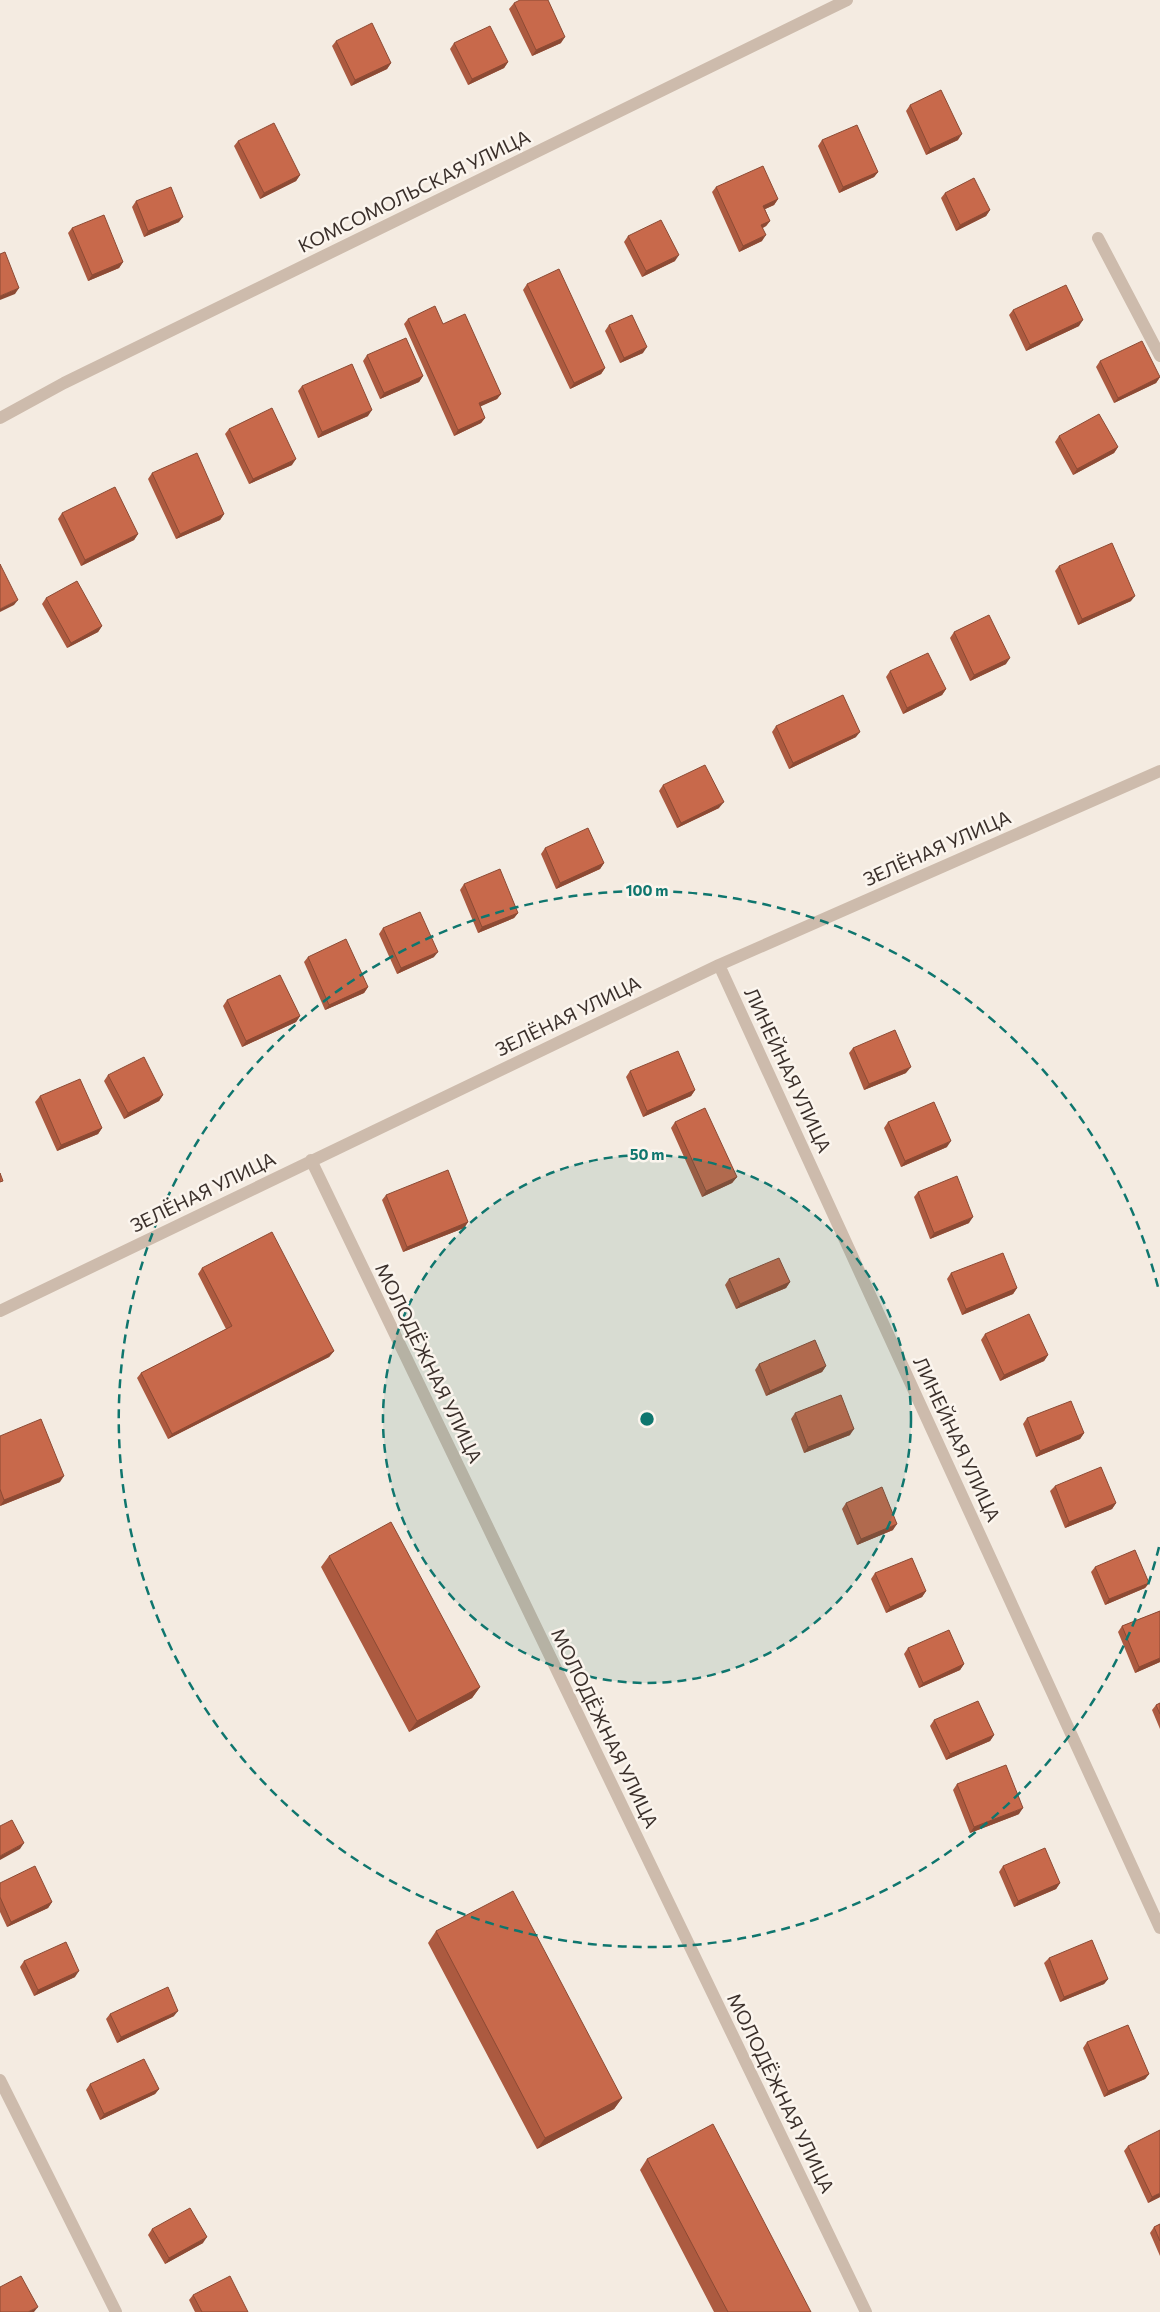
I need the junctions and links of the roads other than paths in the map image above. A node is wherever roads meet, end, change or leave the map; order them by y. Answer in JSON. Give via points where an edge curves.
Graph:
{"nodes":[{"id":1,"x":847,"y":0,"type":"edge"},
{"id":2,"x":1098,"y":238,"type":"dead end"},
{"id":3,"x":1160,"y":356,"type":"edge"},
{"id":4,"x":0,"y":418,"type":"edge"},
{"id":5,"x":1160,"y":771,"type":"edge"},
{"id":6,"x":719,"y":965,"type":"junction"},
{"id":7,"x":310,"y":1160,"type":"junction"},
{"id":8,"x":0,"y":1311,"type":"edge"},
{"id":9,"x":1160,"y":1928,"type":"edge"},
{"id":10,"x":0,"y":2080,"type":"edge"},
{"id":11,"x":116,"y":2312,"type":"edge"},
{"id":12,"x":866,"y":2312,"type":"edge"}],
"edges":[{"from":1,"to":4,"type":"street","name":"КОМСОМОЛЬСКАЯ УЛИЦА","via":[[64,383]]},
{"from":2,"to":3,"type":"street"},
{"from":5,"to":6,"type":"street","name":"ЗЕЛЁНАЯ УЛИЦА"},
{"from":6,"to":7,"type":"street","name":"ЗЕЛЁНАЯ УЛИЦА"},
{"from":6,"to":9,"type":"street","name":"ЛИНЕЙНАЯ УЛИЦА"},
{"from":7,"to":8,"type":"street","name":"ЗЕЛЁНАЯ УЛИЦА"},
{"from":7,"to":12,"type":"street","name":"МОЛОДЁЖНАЯ УЛИЦА"},
{"from":10,"to":11,"type":"street"}]}
